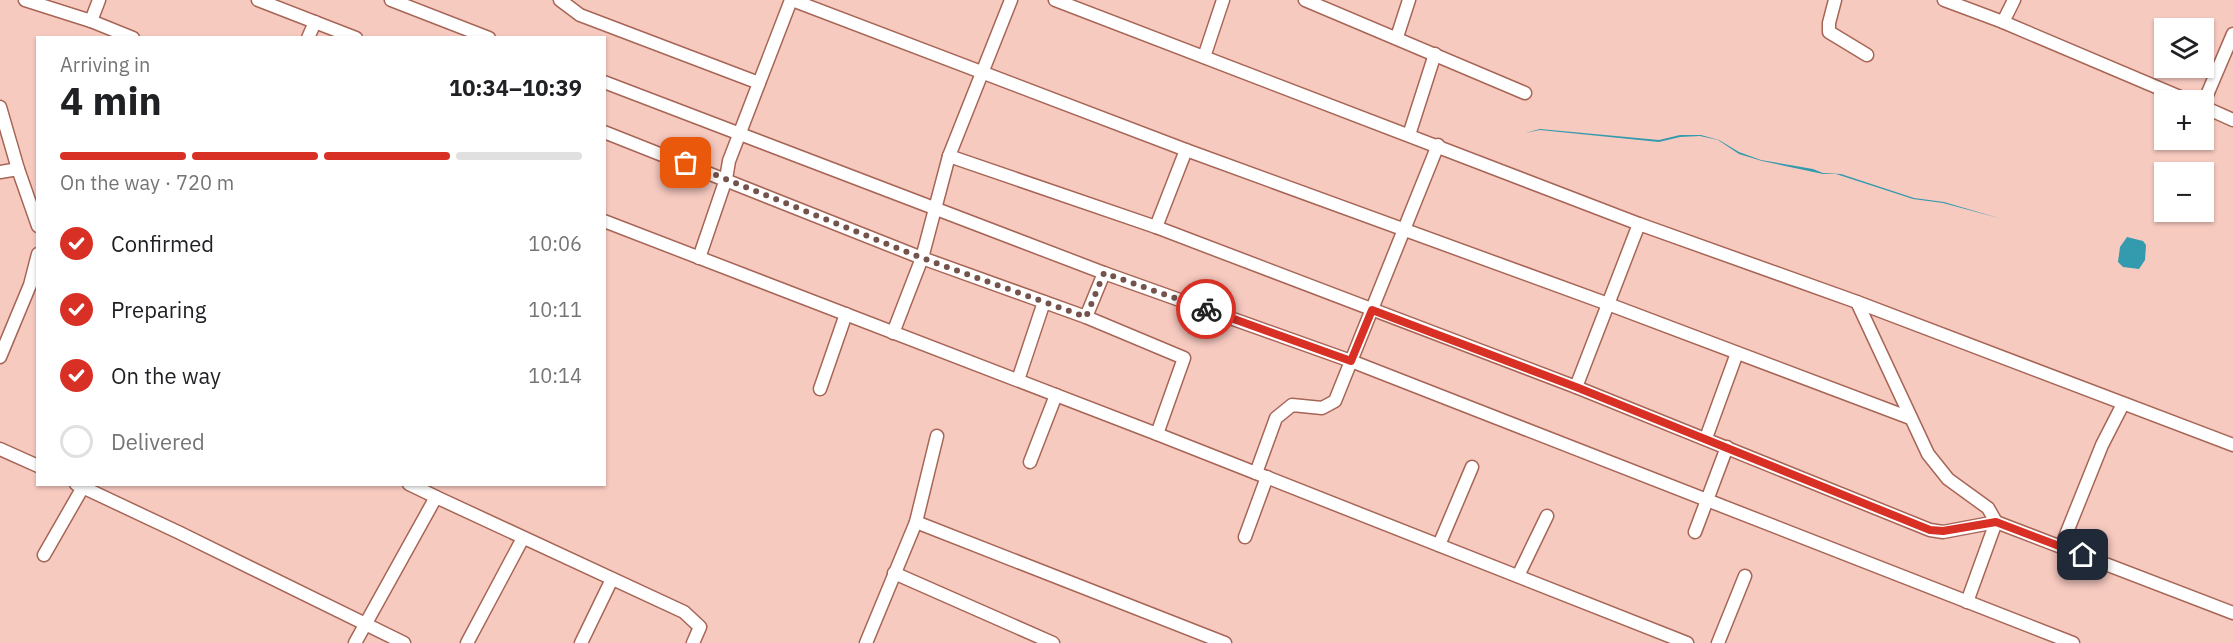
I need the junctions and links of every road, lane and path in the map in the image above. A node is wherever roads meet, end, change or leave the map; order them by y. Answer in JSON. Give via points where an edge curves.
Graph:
{"nodes":[{"id":1,"x":25,"y":0,"type":"edge"},
{"id":2,"x":99,"y":0,"type":"edge"},
{"id":3,"x":258,"y":0,"type":"edge"},
{"id":4,"x":392,"y":0,"type":"edge"},
{"id":5,"x":560,"y":0,"type":"edge"},
{"id":6,"x":791,"y":0,"type":"edge"},
{"id":7,"x":1011,"y":0,"type":"edge"},
{"id":8,"x":1055,"y":0,"type":"edge"},
{"id":9,"x":1223,"y":0,"type":"edge"},
{"id":10,"x":1305,"y":0,"type":"edge"},
{"id":11,"x":1409,"y":0,"type":"edge"},
{"id":12,"x":1835,"y":0,"type":"edge"},
{"id":13,"x":1944,"y":0,"type":"edge"},
{"id":14,"x":2014,"y":0,"type":"edge"},
{"id":15,"x":91,"y":21,"type":"junction"},
{"id":16,"x":315,"y":22,"type":"junction"},
{"id":17,"x":2002,"y":22,"type":"junction"},
{"id":18,"x":2233,"y":34,"type":"edge"},
{"id":19,"x":128,"y":36,"type":"edge"},
{"id":20,"x":309,"y":36,"type":"edge"},
{"id":21,"x":351,"y":36,"type":"edge"},
{"id":22,"x":484,"y":36,"type":"edge"},
{"id":23,"x":1397,"y":37,"type":"junction"},
{"id":24,"x":1435,"y":54,"type":"junction"},
{"id":25,"x":1868,"y":55,"type":"dead end"},
{"id":26,"x":1204,"y":57,"type":"junction"},
{"id":27,"x":981,"y":72,"type":"junction"},
{"id":28,"x":606,"y":83,"type":"edge"},
{"id":29,"x":759,"y":83,"type":"junction"},
{"id":30,"x":2163,"y":90,"type":"edge"},
{"id":31,"x":2209,"y":90,"type":"edge"},
{"id":32,"x":1525,"y":93,"type":"dead end"},
{"id":33,"x":0,"y":107,"type":"edge"},
{"id":34,"x":2214,"y":111,"type":"edge"},
{"id":35,"x":2233,"y":120,"type":"edge"},
{"id":36,"x":606,"y":133,"type":"edge"},
{"id":37,"x":740,"y":134,"type":"junction"},
{"id":38,"x":1409,"y":135,"type":"junction"},
{"id":39,"x":1438,"y":146,"type":"junction"},
{"id":40,"x":1186,"y":150,"type":"junction"},
{"id":41,"x":950,"y":156,"type":"junction"},
{"id":42,"x":18,"y":169,"type":"junction"},
{"id":43,"x":0,"y":172,"type":"edge"},
{"id":44,"x":726,"y":179,"type":"junction"},
{"id":45,"x":935,"y":208,"type":"junction"},
{"id":46,"x":36,"y":220,"type":"edge"},
{"id":47,"x":606,"y":222,"type":"edge"},
{"id":48,"x":1639,"y":224,"type":"junction"},
{"id":49,"x":1156,"y":228,"type":"junction"},
{"id":50,"x":1405,"y":230,"type":"junction"},
{"id":51,"x":699,"y":258,"type":"junction"},
{"id":52,"x":922,"y":258,"type":"junction"},
{"id":53,"x":36,"y":262,"type":"edge"},
{"id":54,"x":1104,"y":273,"type":"junction"},
{"id":55,"x":1044,"y":302,"type":"junction"},
{"id":56,"x":1857,"y":303,"type":"junction"},
{"id":57,"x":1608,"y":304,"type":"junction"},
{"id":58,"x":1372,"y":310,"type":"junction"},
{"id":59,"x":846,"y":314,"type":"junction"},
{"id":60,"x":1086,"y":317,"type":"junction"},
{"id":61,"x":893,"y":333,"type":"junction"},
{"id":62,"x":1737,"y":354,"type":"junction"},
{"id":63,"x":0,"y":357,"type":"edge"},
{"id":64,"x":1351,"y":361,"type":"junction"},
{"id":65,"x":1018,"y":380,"type":"junction"},
{"id":66,"x":1576,"y":387,"type":"junction"},
{"id":67,"x":820,"y":389,"type":"dead end"},
{"id":68,"x":1056,"y":395,"type":"junction"},
{"id":69,"x":2123,"y":404,"type":"junction"},
{"id":70,"x":1910,"y":418,"type":"junction"},
{"id":71,"x":1157,"y":434,"type":"junction"},
{"id":72,"x":937,"y":436,"type":"dead end"},
{"id":73,"x":1706,"y":438,"type":"junction"},
{"id":74,"x":2233,"y":446,"type":"edge"},
{"id":75,"x":1727,"y":447,"type":"junction"},
{"id":76,"x":0,"y":449,"type":"edge"},
{"id":77,"x":1030,"y":462,"type":"dead end"},
{"id":78,"x":36,"y":465,"type":"edge"},
{"id":79,"x":1472,"y":467,"type":"dead end"},
{"id":80,"x":1261,"y":475,"type":"junction"},
{"id":81,"x":79,"y":486,"type":"edge"},
{"id":82,"x":413,"y":486,"type":"edge"},
{"id":83,"x":436,"y":497,"type":"junction"},
{"id":84,"x":1707,"y":500,"type":"junction"},
{"id":85,"x":1547,"y":516,"type":"dead end"},
{"id":86,"x":916,"y":522,"type":"junction"},
{"id":87,"x":1996,"y":522,"type":"junction"},
{"id":88,"x":1695,"y":532,"type":"dead end"},
{"id":89,"x":1245,"y":537,"type":"dead end"},
{"id":90,"x":523,"y":538,"type":"junction"},
{"id":91,"x":1439,"y":545,"type":"junction"},
{"id":92,"x":2061,"y":547,"type":"junction"},
{"id":93,"x":44,"y":555,"type":"dead end"},
{"id":94,"x":894,"y":573,"type":"junction"},
{"id":95,"x":1518,"y":576,"type":"junction"},
{"id":96,"x":1745,"y":576,"type":"dead end"},
{"id":97,"x":612,"y":579,"type":"junction"},
{"id":98,"x":1967,"y":602,"type":"junction"},
{"id":99,"x":2233,"y":613,"type":"edge"},
{"id":100,"x":366,"y":624,"type":"junction"},
{"id":101,"x":355,"y":643,"type":"edge"},
{"id":102,"x":404,"y":643,"type":"edge"},
{"id":103,"x":467,"y":643,"type":"edge"},
{"id":104,"x":581,"y":643,"type":"edge"},
{"id":105,"x":693,"y":643,"type":"edge"},
{"id":106,"x":866,"y":643,"type":"edge"},
{"id":107,"x":1053,"y":643,"type":"edge"},
{"id":108,"x":1225,"y":643,"type":"edge"},
{"id":109,"x":1688,"y":643,"type":"edge"},
{"id":110,"x":1718,"y":643,"type":"edge"},
{"id":111,"x":2073,"y":643,"type":"edge"}],
"edges":[{"from":1,"to":15,"type":"street"},
{"from":2,"to":15,"type":"street"},
{"from":3,"to":16,"type":"street"},
{"from":4,"to":22,"type":"street"},
{"from":5,"to":29,"type":"street","via":[[580,15]]},
{"from":6,"to":27,"type":"street"},
{"from":6,"to":29,"type":"street"},
{"from":7,"to":27,"type":"street"},
{"from":8,"to":26,"type":"street"},
{"from":9,"to":26,"type":"street"},
{"from":10,"to":23,"type":"street"},
{"from":11,"to":23,"type":"street"},
{"from":12,"to":25,"type":"street","via":[[1829,32]]},
{"from":13,"to":17,"type":"street"},
{"from":14,"to":17,"type":"street"},
{"from":15,"to":19,"type":"street"},
{"from":16,"to":20,"type":"street"},
{"from":16,"to":21,"type":"street"},
{"from":17,"to":30,"type":"street"},
{"from":18,"to":31,"type":"street"},
{"from":23,"to":24,"type":"street"},
{"from":24,"to":32,"type":"street"},
{"from":24,"to":38,"type":"street"},
{"from":26,"to":38,"type":"street"},
{"from":27,"to":40,"type":"street"},
{"from":27,"to":41,"type":"street"},
{"from":28,"to":37,"type":"street"},
{"from":29,"to":37,"type":"street"},
{"from":33,"to":42,"type":"street"},
{"from":34,"to":35,"type":"street"},
{"from":36,"to":44,"type":"street"},
{"from":37,"to":44,"type":"street"},
{"from":37,"to":45,"type":"street"},
{"from":38,"to":39,"type":"street"},
{"from":39,"to":48,"type":"street"},
{"from":39,"to":50,"type":"street"},
{"from":40,"to":49,"type":"street"},
{"from":40,"to":50,"type":"street"},
{"from":41,"to":45,"type":"street"},
{"from":41,"to":49,"type":"street"},
{"from":42,"to":43,"type":"street"},
{"from":42,"to":46,"type":"street"},
{"from":44,"to":51,"type":"street"},
{"from":44,"to":52,"type":"street"},
{"from":45,"to":52,"type":"street"},
{"from":45,"to":54,"type":"street"},
{"from":47,"to":51,"type":"street"},
{"from":48,"to":56,"type":"street"},
{"from":48,"to":57,"type":"street"},
{"from":49,"to":58,"type":"street"},
{"from":50,"to":57,"type":"street"},
{"from":50,"to":58,"type":"street"},
{"from":51,"to":59,"type":"street"},
{"from":52,"to":55,"type":"street"},
{"from":52,"to":61,"type":"street"},
{"from":53,"to":63,"type":"street"},
{"from":54,"to":60,"type":"street"},
{"from":54,"to":64,"type":"street"},
{"from":55,"to":60,"type":"street"},
{"from":55,"to":65,"type":"street"},
{"from":56,"to":69,"type":"street"},
{"from":56,"to":70,"type":"street"},
{"from":57,"to":62,"type":"street"},
{"from":57,"to":66,"type":"street"},
{"from":58,"to":64,"type":"street"},
{"from":58,"to":66,"type":"street"},
{"from":59,"to":61,"type":"street"},
{"from":59,"to":67,"type":"street"},
{"from":60,"to":71,"type":"street","via":[[1184,357]]},
{"from":61,"to":65,"type":"street"},
{"from":62,"to":70,"type":"street"},
{"from":62,"to":73,"type":"street"},
{"from":64,"to":80,"type":"street","via":[[1335,401],[1322,408],[1292,405],[1276,418]]},
{"from":64,"to":84,"type":"street"},
{"from":65,"to":68,"type":"street"},
{"from":66,"to":73,"type":"street"},
{"from":68,"to":71,"type":"street"},
{"from":68,"to":77,"type":"street"},
{"from":69,"to":74,"type":"street"},
{"from":69,"to":92,"type":"street"},
{"from":70,"to":87,"type":"street","via":[[1928,454],[1948,479],[1988,508]]},
{"from":71,"to":80,"type":"street"},
{"from":72,"to":86,"type":"street"},
{"from":73,"to":75,"type":"street"},
{"from":75,"to":84,"type":"street"},
{"from":75,"to":87,"type":"street","via":[[1930,530]]},
{"from":76,"to":78,"type":"street"},
{"from":79,"to":91,"type":"street"},
{"from":80,"to":89,"type":"street"},
{"from":80,"to":91,"type":"street"},
{"from":81,"to":93,"type":"street"},
{"from":81,"to":100,"type":"street"},
{"from":82,"to":83,"type":"street"},
{"from":83,"to":90,"type":"street"},
{"from":83,"to":100,"type":"street"},
{"from":84,"to":88,"type":"street"},
{"from":84,"to":98,"type":"street"},
{"from":85,"to":95,"type":"street"},
{"from":86,"to":94,"type":"street"},
{"from":86,"to":108,"type":"street"},
{"from":87,"to":92,"type":"street"},
{"from":87,"to":98,"type":"street"},
{"from":90,"to":97,"type":"street"},
{"from":90,"to":103,"type":"street"},
{"from":91,"to":95,"type":"street"},
{"from":92,"to":99,"type":"street"},
{"from":94,"to":106,"type":"street"},
{"from":94,"to":107,"type":"street"},
{"from":95,"to":109,"type":"street"},
{"from":96,"to":110,"type":"street"},
{"from":97,"to":104,"type":"street"},
{"from":97,"to":105,"type":"street","via":[[684,612],[700,627]]},
{"from":98,"to":111,"type":"street"},
{"from":100,"to":101,"type":"street"},
{"from":100,"to":102,"type":"street"}]}
